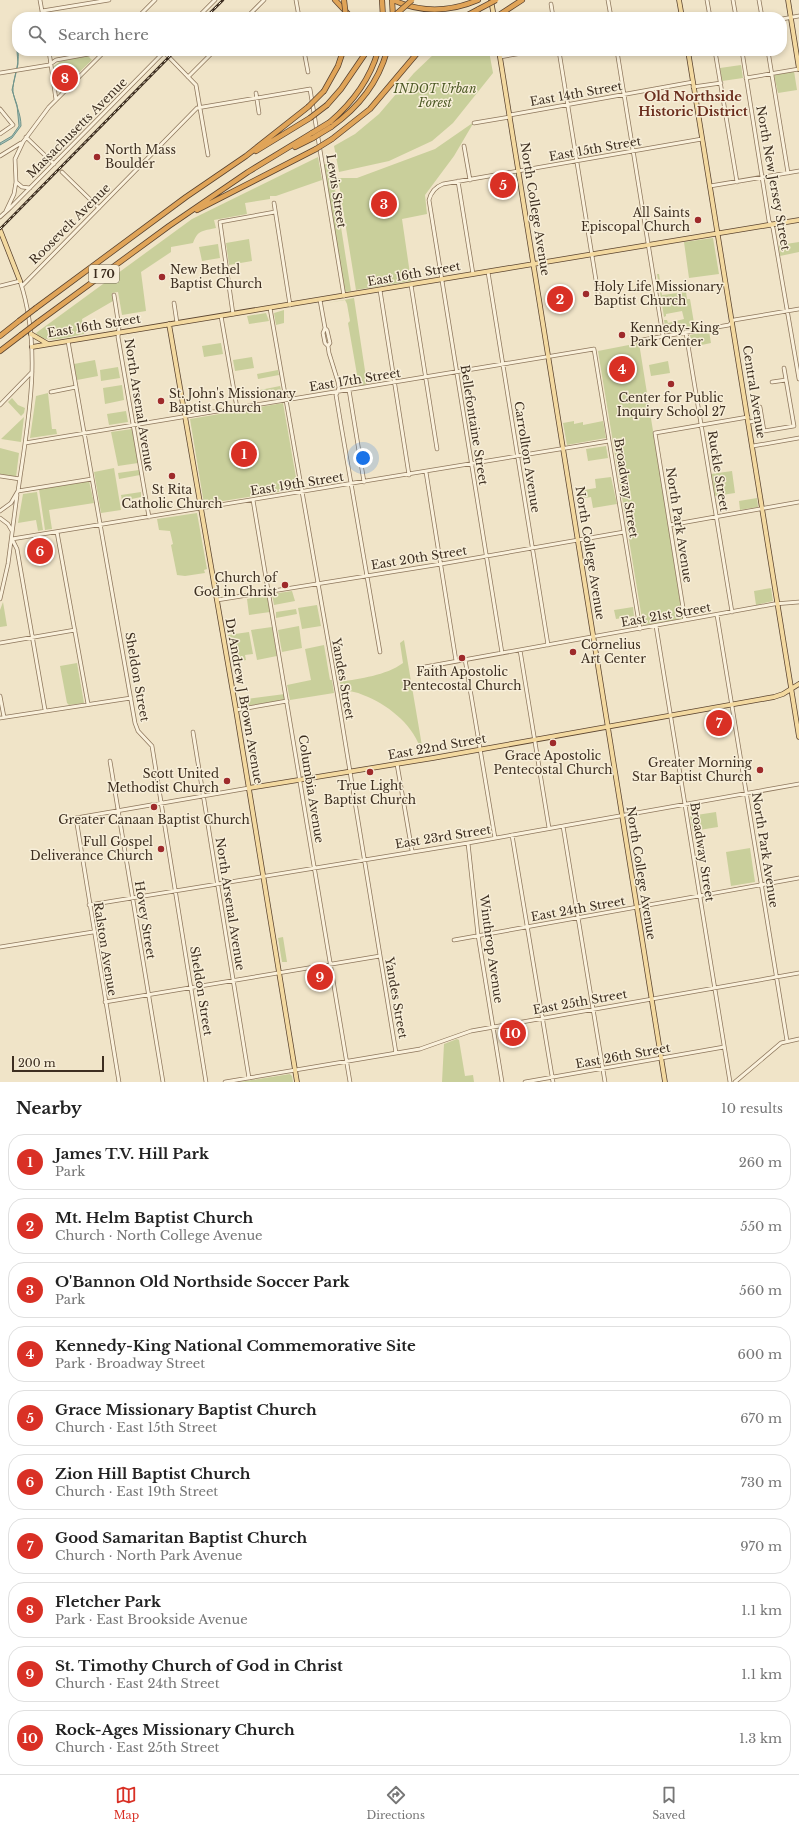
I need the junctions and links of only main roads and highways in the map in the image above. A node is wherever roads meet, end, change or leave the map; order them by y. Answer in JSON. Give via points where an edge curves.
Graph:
{"nodes":[{"id":1,"x":335,"y":0,"type":"edge"},
{"id":2,"x":344,"y":0,"type":"edge"},
{"id":3,"x":382,"y":0,"type":"edge"},
{"id":4,"x":393,"y":0,"type":"edge"},
{"id":5,"x":412,"y":0,"type":"edge"},
{"id":6,"x":478,"y":0,"type":"edge"},
{"id":7,"x":491,"y":0,"type":"edge"},
{"id":8,"x":496,"y":0,"type":"edge"},
{"id":9,"x":516,"y":0,"type":"edge"},
{"id":10,"x":522,"y":0,"type":"edge"},
{"id":11,"x":679,"y":0,"type":"edge"},
{"id":12,"x":788,"y":0,"type":"edge"},
{"id":13,"x":345,"y":12,"type":"edge"},
{"id":14,"x":347,"y":12,"type":"edge"},
{"id":15,"x":383,"y":12,"type":"edge"},
{"id":16,"x":393,"y":12,"type":"edge"},
{"id":17,"x":399,"y":12,"type":"edge"},
{"id":18,"x":473,"y":12,"type":"edge"},
{"id":19,"x":494,"y":12,"type":"edge"},
{"id":20,"x":503,"y":12,"type":"edge"},
{"id":21,"x":504,"y":12,"type":"edge"},
{"id":22,"x":681,"y":12,"type":"edge"},
{"id":23,"x":341,"y":56,"type":"edge"},
{"id":24,"x":364,"y":56,"type":"edge"},
{"id":25,"x":376,"y":56,"type":"edge"},
{"id":26,"x":386,"y":56,"type":"edge"},
{"id":27,"x":415,"y":56,"type":"edge"},
{"id":28,"x":500,"y":56,"type":"edge"},
{"id":29,"x":689,"y":56,"type":"edge"},
{"id":30,"x":799,"y":69,"type":"edge"},
{"id":31,"x":312,"y":136,"type":"junction"},
{"id":32,"x":241,"y":160,"type":"junction"},
{"id":33,"x":799,"y":220,"type":"edge"},
{"id":34,"x":169,"y":226,"type":"junction"},
{"id":35,"x":0,"y":230,"type":"edge"},
{"id":36,"x":717,"y":232,"type":"junction"},
{"id":37,"x":534,"y":264,"type":"junction"},
{"id":38,"x":21,"y":283,"type":"road end"},
{"id":39,"x":169,"y":324,"type":"junction"},
{"id":40,"x":31,"y":334,"type":"road end"},
{"id":41,"x":0,"y":336,"type":"edge"},
{"id":42,"x":48,"y":344,"type":"junction"},
{"id":43,"x":32,"y":347,"type":"road end"},
{"id":44,"x":0,"y":351,"type":"edge"},
{"id":45,"x":799,"y":684,"type":"edge"},
{"id":46,"x":791,"y":688,"type":"junction"},
{"id":47,"x":608,"y":726,"type":"junction"},
{"id":48,"x":799,"y":737,"type":"edge"},
{"id":49,"x":249,"y":788,"type":"junction"},
{"id":50,"x":297,"y":1082,"type":"edge"},
{"id":51,"x":665,"y":1082,"type":"edge"}],
"edges":[{"from":1,"to":14,"type":"highway"},
{"from":2,"to":13,"type":"highway","bridge":true},
{"from":3,"to":15,"type":"highway"},
{"from":4,"to":6,"type":"highway","via":[[418,8],[442,9]]},
{"from":4,"to":16,"type":"highway"},
{"from":5,"to":17,"type":"highway","bridge":true},
{"from":7,"to":19,"type":"main road"},
{"from":8,"to":18,"type":"highway","bridge":true},
{"from":9,"to":20,"type":"highway"},
{"from":10,"to":21,"type":"highway"},
{"from":11,"to":22,"type":"main road"},
{"from":12,"to":30,"type":"main road"},
{"from":23,"to":32,"type":"highway","number":"I 70","bridge":true,"via":[[324,91],[308,108]]},
{"from":24,"to":32,"type":"highway","bridge":true,"via":[[327,105]]},
{"from":25,"to":31,"type":"highway","bridge":true,"via":[[361,88],[347,106]]},
{"from":26,"to":31,"type":"highway","bridge":true,"via":[[368,91],[350,111],[331,127]]},
{"from":27,"to":34,"type":"highway","bridge":true,"via":[[370,109],[332,139]]},
{"from":28,"to":37,"type":"main road","name":"North College Avenue"},
{"from":29,"to":36,"type":"main road","name":"Central Avenue"},
{"from":31,"to":34,"type":"highway","number":"I 70","via":[[248,172]]},
{"from":32,"to":41,"type":"highway","number":"I 70","bridge":true,"via":[[186,197]]},
{"from":33,"to":36,"type":"main road","name":"East 16th Street"},
{"from":34,"to":44,"type":"highway","number":"I 70","bridge":true},
{"from":35,"to":38,"type":"main road"},
{"from":36,"to":37,"type":"main road","name":"East 16th Street"},
{"from":36,"to":46,"type":"main road","name":"Central Avenue"},
{"from":37,"to":39,"type":"main road","name":"East 16th Street"},
{"from":37,"to":47,"type":"main road","name":"North College Avenue"},
{"from":39,"to":42,"type":"main road","name":"East 16th Street"},
{"from":39,"to":49,"type":"main road","name":"Dr Andrew J Brown Avenue"},
{"from":40,"to":42,"type":"main road"},
{"from":42,"to":43,"type":"main road","name":"East 16th Street"},
{"from":45,"to":46,"type":"main road","name":"East 22nd Street"},
{"from":46,"to":47,"type":"main road","name":"East 22nd Street","via":[[774,697]]},
{"from":46,"to":48,"type":"main road","name":"Central Avenue"},
{"from":47,"to":49,"type":"main road","name":"East 22nd Street"},
{"from":47,"to":51,"type":"main road","name":"North College Avenue"},
{"from":49,"to":50,"type":"main road","name":"Dr Andrew J Brown Avenue"}]}
